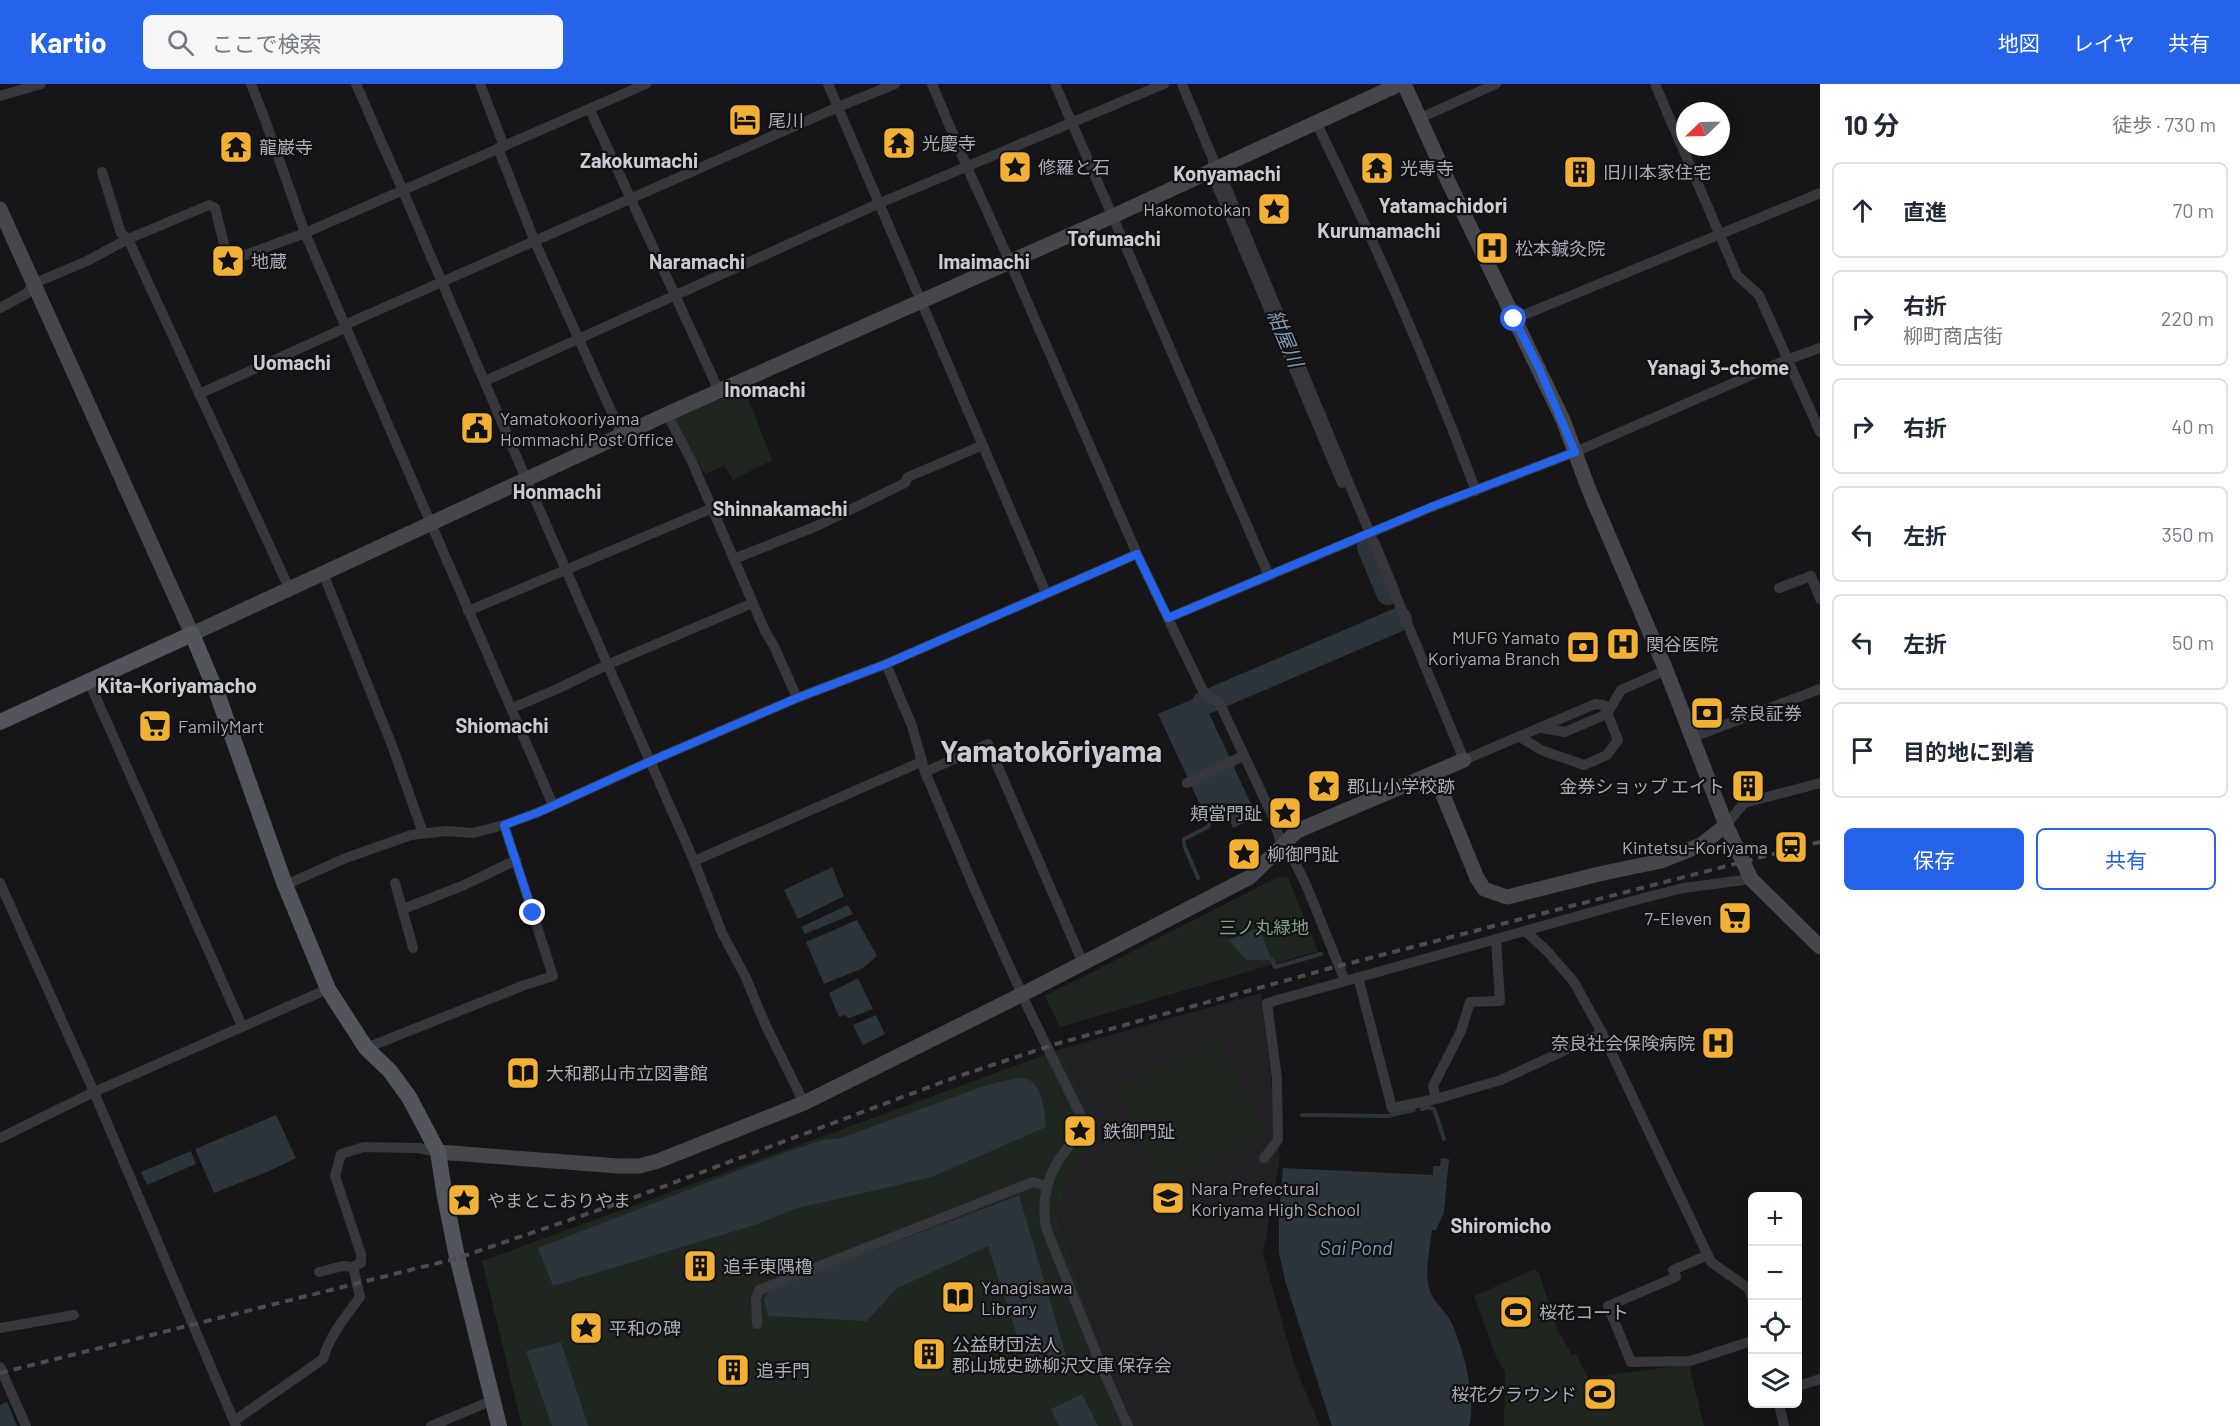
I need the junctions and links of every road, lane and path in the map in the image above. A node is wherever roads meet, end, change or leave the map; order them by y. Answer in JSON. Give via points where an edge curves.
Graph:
{"nodes":[{"id":1,"x":41,"y":84,"type":"edge"},
{"id":2,"x":250,"y":84,"type":"edge"},
{"id":3,"x":356,"y":84,"type":"edge"},
{"id":4,"x":480,"y":84,"type":"edge"},
{"id":5,"x":646,"y":84,"type":"edge"},
{"id":6,"x":828,"y":84,"type":"edge"},
{"id":7,"x":895,"y":84,"type":"edge"},
{"id":8,"x":932,"y":84,"type":"edge"},
{"id":9,"x":1054,"y":84,"type":"edge"},
{"id":10,"x":1164,"y":84,"type":"edge"},
{"id":11,"x":1175,"y":84,"type":"edge"},
{"id":12,"x":1182,"y":84,"type":"edge"},
{"id":13,"x":1402,"y":84,"type":"edge"},
{"id":14,"x":1496,"y":84,"type":"edge"},
{"id":15,"x":1655,"y":84,"type":"edge"},
{"id":16,"x":0,"y":96,"type":"edge"},
{"id":17,"x":838,"y":107,"type":"junction"},
{"id":18,"x":590,"y":110,"type":"junction"},
{"id":19,"x":1420,"y":118,"type":"junction"},
{"id":20,"x":1316,"y":122,"type":"junction"},
{"id":21,"x":1071,"y":123,"type":"junction"},
{"id":22,"x":501,"y":147,"type":"junction"},
{"id":23,"x":967,"y":167,"type":"junction"},
{"id":24,"x":1213,"y":169,"type":"junction"},
{"id":25,"x":102,"y":172,"type":"dead end"},
{"id":26,"x":404,"y":191,"type":"junction"},
{"id":27,"x":1820,"y":193,"type":"edge"},
{"id":28,"x":631,"y":200,"type":"junction"},
{"id":29,"x":880,"y":203,"type":"junction"},
{"id":30,"x":0,"y":209,"type":"edge"},
{"id":31,"x":1113,"y":216,"type":"junction"},
{"id":32,"x":305,"y":233,"type":"junction"},
{"id":33,"x":1720,"y":236,"type":"junction"},
{"id":34,"x":128,"y":239,"type":"junction"},
{"id":35,"x":535,"y":242,"type":"junction"},
{"id":36,"x":1010,"y":262,"type":"junction"},
{"id":37,"x":442,"y":283,"type":"junction"},
{"id":38,"x":35,"y":284,"type":"junction"},
{"id":39,"x":674,"y":296,"type":"junction"},
{"id":40,"x":920,"y":301,"type":"junction"},
{"id":41,"x":0,"y":308,"type":"edge"},
{"id":42,"x":1514,"y":319,"type":"junction"},
{"id":43,"x":345,"y":328,"type":"junction"},
{"id":44,"x":578,"y":339,"type":"junction"},
{"id":45,"x":1820,"y":348,"type":"edge"},
{"id":46,"x":1786,"y":360,"type":"junction"},
{"id":47,"x":485,"y":381,"type":"junction"},
{"id":48,"x":719,"y":391,"type":"junction"},
{"id":49,"x":198,"y":394,"type":"junction"},
{"id":50,"x":667,"y":414,"type":"junction"},
{"id":51,"x":1819,"y":427,"type":"edge"},
{"id":52,"x":622,"y":435,"type":"junction"},
{"id":53,"x":981,"y":446,"type":"junction"},
{"id":54,"x":1575,"y":452,"type":"junction"},
{"id":55,"x":526,"y":479,"type":"junction"},
{"id":56,"x":1476,"y":491,"type":"junction"},
{"id":57,"x":713,"y":508,"type":"junction"},
{"id":58,"x":431,"y":525,"type":"junction"},
{"id":59,"x":1371,"y":533,"type":"junction"},
{"id":60,"x":1137,"y":554,"type":"junction"},
{"id":61,"x":734,"y":559,"type":"junction"},
{"id":62,"x":567,"y":570,"type":"junction"},
{"id":63,"x":323,"y":573,"type":"junction"},
{"id":64,"x":1269,"y":576,"type":"junction"},
{"id":65,"x":289,"y":588,"type":"junction"},
{"id":66,"x":1779,"y":588,"type":"dead end"},
{"id":67,"x":1046,"y":594,"type":"junction"},
{"id":68,"x":1820,"y":598,"type":"edge"},
{"id":69,"x":753,"y":603,"type":"junction"},
{"id":70,"x":468,"y":611,"type":"junction"},
{"id":71,"x":1168,"y":618,"type":"junction"},
{"id":72,"x":192,"y":634,"type":"junction"},
{"id":73,"x":609,"y":664,"type":"junction"},
{"id":74,"x":886,"y":664,"type":"junction"},
{"id":75,"x":1666,"y":670,"type":"junction"},
{"id":76,"x":89,"y":682,"type":"junction"},
{"id":77,"x":1820,"y":689,"type":"edge"},
{"id":78,"x":797,"y":698,"type":"junction"},
{"id":79,"x":512,"y":708,"type":"junction"},
{"id":80,"x":1607,"y":714,"type":"junction"},
{"id":81,"x":0,"y":722,"type":"edge"},
{"id":82,"x":1520,"y":737,"type":"junction"},
{"id":83,"x":1694,"y":737,"type":"junction"},
{"id":84,"x":1243,"y":756,"type":"junction"},
{"id":85,"x":1464,"y":760,"type":"junction"},
{"id":86,"x":651,"y":761,"type":"junction"},
{"id":87,"x":923,"y":767,"type":"junction"},
{"id":88,"x":1434,"y":773,"type":"junction"},
{"id":89,"x":1187,"y":783,"type":"dead end"},
{"id":90,"x":1820,"y":783,"type":"edge"},
{"id":91,"x":553,"y":805,"type":"junction"},
{"id":92,"x":504,"y":825,"type":"junction"},
{"id":93,"x":1726,"y":825,"type":"junction"},
{"id":94,"x":423,"y":833,"type":"junction"},
{"id":95,"x":1282,"y":846,"type":"junction"},
{"id":96,"x":516,"y":860,"type":"junction"},
{"id":97,"x":694,"y":861,"type":"junction"},
{"id":98,"x":1751,"y":879,"type":"junction"},
{"id":99,"x":0,"y":883,"type":"edge"},
{"id":100,"x":395,"y":883,"type":"dead end"},
{"id":101,"x":285,"y":885,"type":"junction"},
{"id":102,"x":403,"y":909,"type":"junction"},
{"id":103,"x":1525,"y":931,"type":"junction"},
{"id":104,"x":1496,"y":939,"type":"junction"},
{"id":105,"x":1820,"y":947,"type":"edge"},
{"id":106,"x":413,"y":948,"type":"dead end"},
{"id":107,"x":1083,"y":963,"type":"junction"},
{"id":108,"x":1358,"y":977,"type":"junction"},
{"id":109,"x":1345,"y":981,"type":"junction"},
{"id":110,"x":328,"y":988,"type":"junction"},
{"id":111,"x":1023,"y":994,"type":"junction"},
{"id":112,"x":242,"y":1026,"type":"junction"},
{"id":113,"x":1602,"y":1033,"type":"junction"},
{"id":114,"x":366,"y":1048,"type":"junction"},
{"id":115,"x":94,"y":1092,"type":"junction"},
{"id":116,"x":1436,"y":1099,"type":"junction"},
{"id":117,"x":804,"y":1102,"type":"junction"},
{"id":118,"x":0,"y":1138,"type":"edge"},
{"id":119,"x":438,"y":1152,"type":"junction"},
{"id":120,"x":1264,"y":1158,"type":"dead end"},
{"id":121,"x":1046,"y":1186,"type":"junction"},
{"id":122,"x":1708,"y":1255,"type":"junction"},
{"id":123,"x":353,"y":1267,"type":"junction"},
{"id":124,"x":319,"y":1272,"type":"dead end"},
{"id":125,"x":1748,"y":1288,"type":"edge"},
{"id":126,"x":74,"y":1315,"type":"dead end"},
{"id":127,"x":757,"y":1324,"type":"dead end"},
{"id":128,"x":0,"y":1328,"type":"edge"},
{"id":129,"x":1748,"y":1342,"type":"edge"},
{"id":130,"x":0,"y":1367,"type":"edge"},
{"id":131,"x":1820,"y":1379,"type":"edge"},
{"id":132,"x":1802,"y":1384,"type":"edge"},
{"id":133,"x":493,"y":1400,"type":"junction"},
{"id":134,"x":1780,"y":1408,"type":"edge"},
{"id":135,"x":235,"y":1424,"type":"edge"},
{"id":136,"x":26,"y":1426,"type":"edge"},
{"id":137,"x":431,"y":1426,"type":"edge"},
{"id":138,"x":499,"y":1426,"type":"edge"},
{"id":139,"x":1128,"y":1426,"type":"edge"},
{"id":140,"x":1784,"y":1426,"type":"edge"}],
"edges":[{"from":1,"to":16,"type":"street"},
{"from":2,"to":32,"type":"street"},
{"from":3,"to":26,"type":"street"},
{"from":4,"to":22,"type":"street"},
{"from":5,"to":18,"type":"street"},
{"from":6,"to":17,"type":"street"},
{"from":7,"to":17,"type":"street"},
{"from":8,"to":23,"type":"street"},
{"from":9,"to":21,"type":"street"},
{"from":10,"to":21,"type":"street"},
{"from":11,"to":24,"type":"street"},
{"from":12,"to":24,"type":"street","via":[[1213,159]]},
{"from":13,"to":19,"type":"street"},
{"from":13,"to":20,"type":"street"},
{"from":14,"to":19,"type":"street"},
{"from":15,"to":33,"type":"street"},
{"from":17,"to":28,"type":"street"},
{"from":17,"to":29,"type":"street"},
{"from":18,"to":22,"type":"street"},
{"from":18,"to":28,"type":"street"},
{"from":19,"to":42,"type":"street"},
{"from":20,"to":24,"type":"street"},
{"from":20,"to":56,"type":"street","via":[[1371,234]]},
{"from":21,"to":23,"type":"street"},
{"from":21,"to":31,"type":"street"},
{"from":22,"to":26,"type":"street"},
{"from":22,"to":35,"type":"street"},
{"from":23,"to":29,"type":"street"},
{"from":23,"to":36,"type":"street"},
{"from":24,"to":31,"type":"street"},
{"from":24,"to":59,"type":"street","via":[[1222,177]]},
{"from":25,"to":34,"type":"street","via":[[121,233]]},
{"from":26,"to":32,"type":"street"},
{"from":26,"to":37,"type":"street"},
{"from":27,"to":33,"type":"street"},
{"from":28,"to":35,"type":"street"},
{"from":28,"to":39,"type":"street"},
{"from":29,"to":39,"type":"street"},
{"from":29,"to":40,"type":"street"},
{"from":30,"to":38,"type":"street"},
{"from":31,"to":36,"type":"street"},
{"from":31,"to":64,"type":"street"},
{"from":32,"to":34,"type":"street","via":[[232,260],[227,256],[215,207],[209,205]]},
{"from":32,"to":43,"type":"street"},
{"from":33,"to":42,"type":"street"},
{"from":33,"to":46,"type":"street","via":[[1737,275],[1758,295]]},
{"from":34,"to":38,"type":"street"},
{"from":34,"to":49,"type":"street"},
{"from":35,"to":37,"type":"street"},
{"from":35,"to":44,"type":"street"},
{"from":36,"to":40,"type":"street"},
{"from":36,"to":60,"type":"street"},
{"from":37,"to":43,"type":"street"},
{"from":37,"to":47,"type":"street"},
{"from":38,"to":41,"type":"street","via":[[26,294]]},
{"from":38,"to":72,"type":"street"},
{"from":39,"to":44,"type":"street"},
{"from":39,"to":48,"type":"street"},
{"from":40,"to":48,"type":"street"},
{"from":40,"to":53,"type":"street"},
{"from":42,"to":54,"type":"street"},
{"from":43,"to":49,"type":"street"},
{"from":43,"to":58,"type":"street"},
{"from":44,"to":47,"type":"street"},
{"from":44,"to":52,"type":"street"},
{"from":45,"to":46,"type":"street"},
{"from":46,"to":51,"type":"street"},
{"from":46,"to":54,"type":"street"},
{"from":47,"to":55,"type":"street"},
{"from":48,"to":50,"type":"street"},
{"from":49,"to":65,"type":"street"},
{"from":50,"to":52,"type":"street"},
{"from":50,"to":57,"type":"street"},
{"from":52,"to":55,"type":"street"},
{"from":53,"to":61,"type":"street","via":[[909,477],[905,483],[819,525]]},
{"from":53,"to":67,"type":"street"},
{"from":54,"to":56,"type":"street"},
{"from":54,"to":75,"type":"street"},
{"from":55,"to":58,"type":"street"},
{"from":55,"to":62,"type":"street"},
{"from":56,"to":59,"type":"street"},
{"from":57,"to":61,"type":"street"},
{"from":57,"to":62,"type":"street"},
{"from":58,"to":63,"type":"street"},
{"from":58,"to":70,"type":"street"},
{"from":59,"to":64,"type":"street"},
{"from":59,"to":85,"type":"street"},
{"from":60,"to":67,"type":"street"},
{"from":60,"to":71,"type":"street"},
{"from":61,"to":69,"type":"street"},
{"from":62,"to":70,"type":"street"},
{"from":62,"to":73,"type":"street"},
{"from":63,"to":65,"type":"street"},
{"from":63,"to":94,"type":"street"},
{"from":64,"to":71,"type":"street"},
{"from":65,"to":72,"type":"street"},
{"from":66,"to":68,"type":"street","via":[[1811,576]]},
{"from":67,"to":74,"type":"street"},
{"from":69,"to":73,"type":"street"},
{"from":69,"to":78,"type":"street"},
{"from":70,"to":79,"type":"street"},
{"from":71,"to":84,"type":"street","via":[[1203,693],[1219,702]]},
{"from":72,"to":76,"type":"main road"},
{"from":72,"to":101,"type":"main road"},
{"from":73,"to":79,"type":"street"},
{"from":73,"to":86,"type":"street"},
{"from":74,"to":78,"type":"street"},
{"from":74,"to":87,"type":"street","via":[[912,726]]},
{"from":75,"to":80,"type":"street","via":[[1621,690]]},
{"from":75,"to":83,"type":"street"},
{"from":76,"to":81,"type":"main road"},
{"from":76,"to":112,"type":"street"},
{"from":77,"to":83,"type":"street"},
{"from":78,"to":86,"type":"street"},
{"from":79,"to":91,"type":"street"},
{"from":80,"to":82,"type":"street","via":[[1604,705],[1595,704]]},
{"from":80,"to":82,"type":"street","via":[[1618,740],[1606,755],[1584,765],[1541,750]]},
{"from":82,"to":85,"type":"street"},
{"from":83,"to":93,"type":"street"},
{"from":84,"to":89,"type":"street"},
{"from":84,"to":95,"type":"street","via":[[1272,815]]},
{"from":85,"to":88,"type":"street"},
{"from":86,"to":91,"type":"street"},
{"from":86,"to":97,"type":"street"},
{"from":87,"to":97,"type":"street"},
{"from":87,"to":107,"type":"street","via":[[988,744]]},
{"from":87,"to":111,"type":"street"},
{"from":88,"to":93,"type":"street","via":[[1477,878],[1484,890],[1506,897],[1661,861],[1701,845]]},
{"from":88,"to":95,"type":"street","via":[[1297,831]]},
{"from":90,"to":93,"type":"street","via":[[1744,803]]},
{"from":91,"to":92,"type":"street"},
{"from":92,"to":94,"type":"street","via":[[473,833]]},
{"from":92,"to":96,"type":"street"},
{"from":93,"to":98,"type":"street"},
{"from":94,"to":101,"type":"street","via":[[346,858]]},
{"from":95,"to":107,"type":"street","via":[[1250,877]]},
{"from":95,"to":109,"type":"street","via":[[1307,887]]},
{"from":96,"to":102,"type":"street"},
{"from":96,"to":114,"type":"street","via":[[553,976]]},
{"from":97,"to":117,"type":"street","via":[[722,933]]},
{"from":98,"to":103,"type":"street","via":[[1683,888]]},
{"from":98,"to":105,"type":"street"},
{"from":99,"to":115,"type":"street"},
{"from":100,"to":102,"type":"street"},
{"from":101,"to":110,"type":"main road"},
{"from":102,"to":106,"type":"street"},
{"from":103,"to":104,"type":"street"},
{"from":103,"to":113,"type":"street","via":[[1574,982]]},
{"from":104,"to":108,"type":"street"},
{"from":104,"to":116,"type":"street","via":[[1500,1000],[1470,1002],[1461,1031],[1433,1086]]},
{"from":107,"to":111,"type":"street"},
{"from":108,"to":109,"type":"street"},
{"from":108,"to":116,"type":"street","via":[[1392,1108]]},
{"from":109,"to":120,"type":"street","via":[[1267,1003],[1278,1078],[1278,1140]]},
{"from":110,"to":112,"type":"street"},
{"from":110,"to":114,"type":"main road"},
{"from":111,"to":117,"type":"street"},
{"from":111,"to":121,"type":"street","via":[[1085,1130],[1065,1150]]},
{"from":112,"to":115,"type":"street"},
{"from":113,"to":116,"type":"street","via":[[1501,1080]]},
{"from":113,"to":122,"type":"street"},
{"from":114,"to":119,"type":"main road","via":[[409,1097]]},
{"from":115,"to":118,"type":"street"},
{"from":115,"to":135,"type":"street"},
{"from":117,"to":119,"type":"street","via":[[639,1166]]},
{"from":119,"to":123,"type":"street","via":[[364,1147],[341,1154],[335,1176],[361,1254],[361,1263]]},
{"from":119,"to":133,"type":"main road","via":[[453,1239]]},
{"from":121,"to":127,"type":"street","via":[[1033,1182],[759,1290]]},
{"from":121,"to":139,"type":"street","via":[[1042,1209],[1046,1228]]},
{"from":122,"to":125,"type":"street","via":[[1711,1262]]},
{"from":122,"to":129,"type":"street","via":[[1673,1270],[1676,1277],[1608,1306],[1631,1362],[1690,1360]]},
{"from":123,"to":124,"type":"street"},
{"from":123,"to":135,"type":"street","via":[[360,1297],[338,1327],[323,1359]]},
{"from":126,"to":128,"type":"street"},
{"from":130,"to":136,"type":"street"},
{"from":131,"to":132,"type":"street"},
{"from":133,"to":137,"type":"street"},
{"from":133,"to":138,"type":"main road"},
{"from":134,"to":140,"type":"street"}]}
